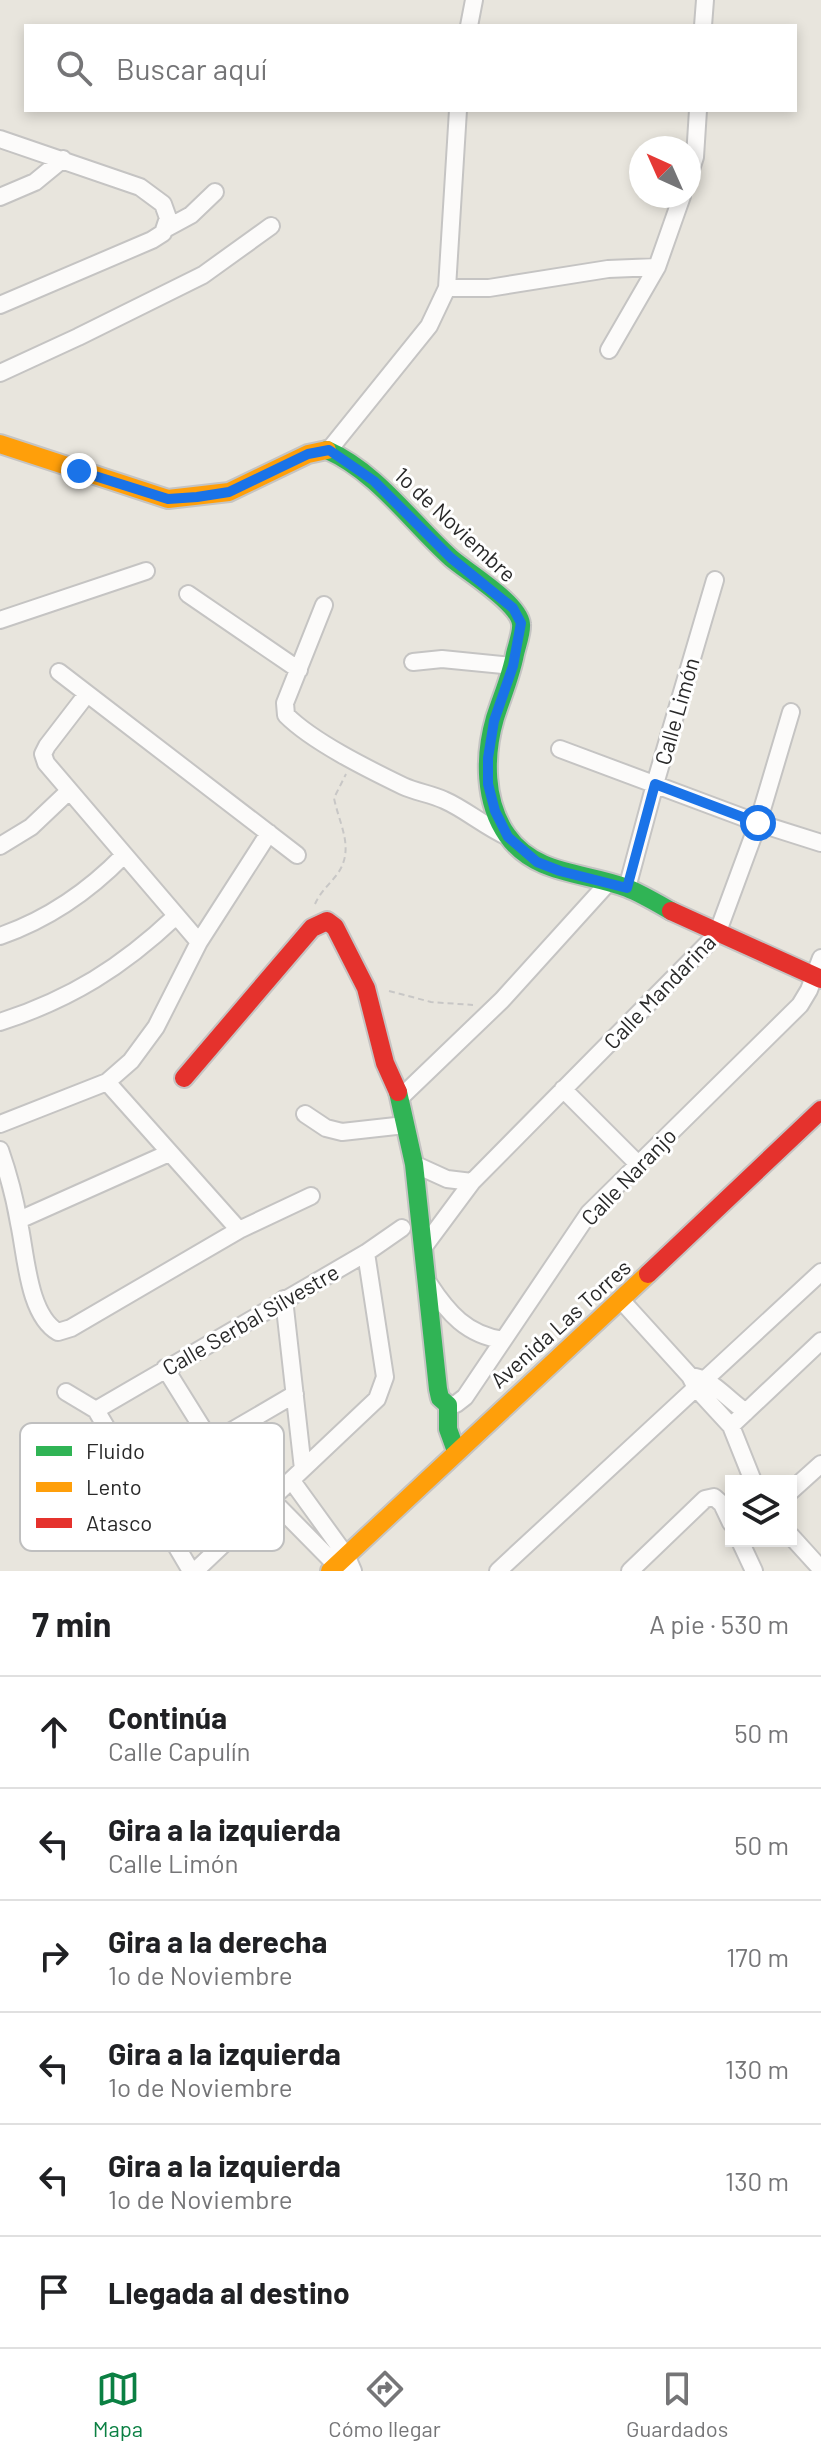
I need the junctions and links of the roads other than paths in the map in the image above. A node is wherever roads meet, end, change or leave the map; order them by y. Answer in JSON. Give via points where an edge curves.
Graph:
{"nodes":[{"id":1,"x":474,"y":0,"type":"edge"},
{"id":2,"x":705,"y":0,"type":"edge"},
{"id":3,"x":469,"y":24,"type":"edge"},
{"id":4,"x":703,"y":24,"type":"edge"},
{"id":5,"x":458,"y":112,"type":"edge"},
{"id":6,"x":698,"y":112,"type":"edge"},
{"id":7,"x":696,"y":136,"type":"edge"},
{"id":8,"x":0,"y":139,"type":"edge"},
{"id":9,"x":63,"y":159,"type":"junction"},
{"id":10,"x":215,"y":192,"type":"dead end"},
{"id":11,"x":0,"y":197,"type":"edge"},
{"id":12,"x":678,"y":208,"type":"edge"},
{"id":13,"x":271,"y":226,"type":"dead end"},
{"id":14,"x":167,"y":228,"type":"junction"},
{"id":15,"x":657,"y":267,"type":"junction"},
{"id":16,"x":447,"y":288,"type":"junction"},
{"id":17,"x":0,"y":305,"type":"edge"},
{"id":18,"x":609,"y":350,"type":"dead end"},
{"id":19,"x":0,"y":373,"type":"edge"},
{"id":20,"x":0,"y":444,"type":"edge"},
{"id":21,"x":329,"y":450,"type":"junction"},
{"id":22,"x":146,"y":571,"type":"dead end"},
{"id":23,"x":715,"y":580,"type":"dead end"},
{"id":24,"x":188,"y":594,"type":"dead end"},
{"id":25,"x":324,"y":605,"type":"dead end"},
{"id":26,"x":0,"y":620,"type":"edge"},
{"id":27,"x":413,"y":662,"type":"dead end"},
{"id":28,"x":513,"y":666,"type":"junction"},
{"id":29,"x":299,"y":670,"type":"junction"},
{"id":30,"x":59,"y":672,"type":"dead end"},
{"id":31,"x":87,"y":694,"type":"junction"},
{"id":32,"x":791,"y":712,"type":"dead end"},
{"id":33,"x":560,"y":749,"type":"dead end"},
{"id":34,"x":655,"y":784,"type":"junction"},
{"id":35,"x":69,"y":791,"type":"junction"},
{"id":36,"x":758,"y":823,"type":"junction"},
{"id":37,"x":269,"y":833,"type":"junction"},
{"id":38,"x":508,"y":837,"type":"junction"},
{"id":39,"x":821,"y":843,"type":"edge"},
{"id":40,"x":0,"y":846,"type":"edge"},
{"id":41,"x":124,"y":855,"type":"junction"},
{"id":42,"x":297,"y":855,"type":"dead end"},
{"id":43,"x":608,"y":883,"type":"junction"},
{"id":44,"x":627,"y":888,"type":"junction"},
{"id":45,"x":176,"y":916,"type":"junction"},
{"id":46,"x":717,"y":934,"type":"junction"},
{"id":47,"x":0,"y":936,"type":"edge"},
{"id":48,"x":199,"y":942,"type":"junction"},
{"id":49,"x":821,"y":958,"type":"edge"},
{"id":50,"x":818,"y":978,"type":"edge"},
{"id":51,"x":0,"y":1022,"type":"edge"},
{"id":52,"x":184,"y":1078,"type":"dead end"},
{"id":53,"x":107,"y":1082,"type":"junction"},
{"id":54,"x":563,"y":1089,"type":"junction"},
{"id":55,"x":400,"y":1098,"type":"junction"},
{"id":56,"x":821,"y":1110,"type":"edge"},
{"id":57,"x":305,"y":1114,"type":"dead end"},
{"id":58,"x":0,"y":1124,"type":"edge"},
{"id":59,"x":405,"y":1125,"type":"junction"},
{"id":60,"x":0,"y":1150,"type":"edge"},
{"id":61,"x":169,"y":1153,"type":"junction"},
{"id":62,"x":637,"y":1163,"type":"junction"},
{"id":63,"x":414,"y":1164,"type":"junction"},
{"id":64,"x":472,"y":1182,"type":"junction"},
{"id":65,"x":311,"y":1196,"type":"dead end"},
{"id":66,"x":19,"y":1220,"type":"junction"},
{"id":67,"x":402,"y":1228,"type":"dead end"},
{"id":68,"x":239,"y":1230,"type":"junction"},
{"id":69,"x":423,"y":1248,"type":"junction"},
{"id":70,"x":366,"y":1253,"type":"junction"},
{"id":71,"x":821,"y":1272,"type":"edge"},
{"id":72,"x":426,"y":1279,"type":"junction"},
{"id":73,"x":284,"y":1299,"type":"junction"},
{"id":74,"x":621,"y":1300,"type":"junction"},
{"id":75,"x":503,"y":1340,"type":"junction"},
{"id":76,"x":821,"y":1341,"type":"edge"},
{"id":77,"x":165,"y":1368,"type":"junction"},
{"id":78,"x":697,"y":1381,"type":"junction"},
{"id":79,"x":66,"y":1392,"type":"dead end"},
{"id":80,"x":295,"y":1394,"type":"junction"},
{"id":81,"x":448,"y":1405,"type":"junction"},
{"id":82,"x":96,"y":1410,"type":"junction"},
{"id":83,"x":746,"y":1412,"type":"junction"},
{"id":84,"x":104,"y":1423,"type":"edge"},
{"id":85,"x":199,"y":1423,"type":"edge"},
{"id":86,"x":245,"y":1423,"type":"edge"},
{"id":87,"x":731,"y":1426,"type":"junction"},
{"id":88,"x":456,"y":1451,"type":"junction"},
{"id":89,"x":821,"y":1464,"type":"edge"},
{"id":90,"x":298,"y":1475,"type":"junction"},
{"id":91,"x":751,"y":1475,"type":"edge"},
{"id":92,"x":797,"y":1486,"type":"edge"},
{"id":93,"x":284,"y":1488,"type":"edge"},
{"id":94,"x":725,"y":1510,"type":"edge"},
{"id":95,"x":284,"y":1512,"type":"edge"},
{"id":96,"x":797,"y":1543,"type":"edge"},
{"id":97,"x":743,"y":1547,"type":"edge"},
{"id":98,"x":181,"y":1551,"type":"edge"},
{"id":99,"x":215,"y":1551,"type":"edge"},
{"id":100,"x":341,"y":1567,"type":"edge"},
{"id":101,"x":821,"y":1569,"type":"edge"},
{"id":102,"x":193,"y":1571,"type":"edge"},
{"id":103,"x":498,"y":1571,"type":"edge"},
{"id":104,"x":630,"y":1571,"type":"edge"},
{"id":105,"x":754,"y":1571,"type":"edge"}],
"edges":[{"from":1,"to":3,"type":"street"},
{"from":2,"to":4,"type":"street"},
{"from":5,"to":16,"type":"street"},
{"from":6,"to":7,"type":"street"},
{"from":8,"to":9,"type":"street"},
{"from":9,"to":11,"type":"street","via":[[35,182]]},
{"from":9,"to":14,"type":"street","via":[[157,197],[167,210]]},
{"from":10,"to":14,"type":"street"},
{"from":12,"to":15,"type":"street"},
{"from":13,"to":19,"type":"street","via":[[203,275]]},
{"from":14,"to":17,"type":"street","via":[[152,240]]},
{"from":15,"to":16,"type":"street","via":[[608,269],[489,288]]},
{"from":15,"to":18,"type":"street"},
{"from":16,"to":21,"type":"street","via":[[429,326]]},
{"from":20,"to":21,"type":"street","via":[[168,499],[229,492],[308,454]]},
{"from":21,"to":28,"type":"street","name":"1o de Noviembre","via":[[374,481],[451,558],[513,608],[521,623]]},
{"from":22,"to":26,"type":"street"},
{"from":23,"to":34,"type":"street","name":"Calle Limón"},
{"from":24,"to":29,"type":"street"},
{"from":25,"to":29,"type":"street"},
{"from":27,"to":28,"type":"street","via":[[442,659]]},
{"from":28,"to":38,"type":"street","name":"1o de Noviembre","via":[[488,758],[488,784]]},
{"from":29,"to":38,"type":"street","via":[[285,703],[286,715],[295,724],[354,760],[405,787],[445,800]]},
{"from":30,"to":31,"type":"street"},
{"from":31,"to":35,"type":"street","via":[[43,754]]},
{"from":31,"to":37,"type":"street"},
{"from":32,"to":36,"type":"street","name":"Calle Mandarina"},
{"from":33,"to":34,"type":"street"},
{"from":34,"to":36,"type":"street"},
{"from":34,"to":44,"type":"street","name":"Calle Limón"},
{"from":35,"to":40,"type":"street","via":[[31,827]]},
{"from":35,"to":41,"type":"street"},
{"from":36,"to":39,"type":"street"},
{"from":36,"to":46,"type":"street","name":"Calle Mandarina"},
{"from":37,"to":42,"type":"street"},
{"from":37,"to":48,"type":"street"},
{"from":38,"to":43,"type":"street","name":"1o de Noviembre","via":[[537,862]]},
{"from":41,"to":45,"type":"street"},
{"from":41,"to":47,"type":"street","via":[[77,897]]},
{"from":43,"to":44,"type":"street","name":"1o de Noviembre"},
{"from":43,"to":55,"type":"street","via":[[502,1000]]},
{"from":44,"to":46,"type":"street","name":"1o de Noviembre"},
{"from":45,"to":48,"type":"street"},
{"from":45,"to":51,"type":"street","via":[[111,971],[35,1011]]},
{"from":46,"to":50,"type":"street","name":"1o de Noviembre"},
{"from":46,"to":54,"type":"street","name":"Calle Mandarina"},
{"from":48,"to":53,"type":"street","via":[[156,1027]]},
{"from":49,"to":50,"type":"street","name":"Calle Naranjo"},
{"from":50,"to":62,"type":"street","name":"Calle Naranjo","via":[[800,1005]]},
{"from":52,"to":55,"type":"street","via":[[316,925],[327,921],[366,988]]},
{"from":53,"to":58,"type":"street"},
{"from":53,"to":61,"type":"street"},
{"from":54,"to":62,"type":"street"},
{"from":54,"to":64,"type":"street","name":"Calle Mandarina"},
{"from":55,"to":59,"type":"street"},
{"from":56,"to":74,"type":"street","name":"Avenida Las Torres"},
{"from":57,"to":59,"type":"street","via":[[342,1132]]},
{"from":59,"to":63,"type":"street"},
{"from":60,"to":66,"type":"street"},
{"from":61,"to":66,"type":"street"},
{"from":61,"to":68,"type":"street"},
{"from":62,"to":75,"type":"street","name":"Calle Naranjo","via":[[589,1213]]},
{"from":63,"to":64,"type":"street","via":[[447,1179]]},
{"from":63,"to":69,"type":"street"},
{"from":64,"to":69,"type":"street","name":"Calle Mandarina"},
{"from":65,"to":68,"type":"street"},
{"from":66,"to":68,"type":"street","via":[[31,1289],[48,1326],[58,1332]]},
{"from":67,"to":70,"type":"street","name":"Calle Serbal Silvestre"},
{"from":69,"to":72,"type":"street"},
{"from":70,"to":73,"type":"street","name":"Calle Serbal Silvestre"},
{"from":70,"to":90,"type":"street","via":[[385,1377],[377,1399]]},
{"from":71,"to":78,"type":"street"},
{"from":72,"to":75,"type":"street","via":[[459,1322]]},
{"from":72,"to":81,"type":"street","via":[[438,1389]]},
{"from":73,"to":77,"type":"street","name":"Calle Serbal Silvestre"},
{"from":73,"to":80,"type":"street"},
{"from":74,"to":78,"type":"street"},
{"from":74,"to":88,"type":"street","name":"Avenida Las Torres"},
{"from":75,"to":81,"type":"street","name":"Calle Naranjo","via":[[465,1397]]},
{"from":76,"to":83,"type":"street"},
{"from":77,"to":82,"type":"street","name":"Calle Serbal Silvestre"},
{"from":77,"to":85,"type":"street"},
{"from":78,"to":83,"type":"street"},
{"from":78,"to":87,"type":"street"},
{"from":78,"to":103,"type":"street"},
{"from":79,"to":82,"type":"street"},
{"from":80,"to":86,"type":"street"},
{"from":80,"to":90,"type":"street"},
{"from":81,"to":88,"type":"street","via":[[448,1429]]},
{"from":82,"to":84,"type":"street"},
{"from":83,"to":87,"type":"street"},
{"from":87,"to":91,"type":"street"},
{"from":88,"to":100,"type":"street","name":"Avenida Las Torres"},
{"from":89,"to":92,"type":"street"},
{"from":90,"to":93,"type":"street"},
{"from":90,"to":100,"type":"street"},
{"from":94,"to":104,"type":"street","via":[[714,1497],[705,1499]]},
{"from":95,"to":100,"type":"street"},
{"from":96,"to":101,"type":"street"},
{"from":97,"to":105,"type":"street"},
{"from":98,"to":102,"type":"street"},
{"from":99,"to":102,"type":"street"}]}
